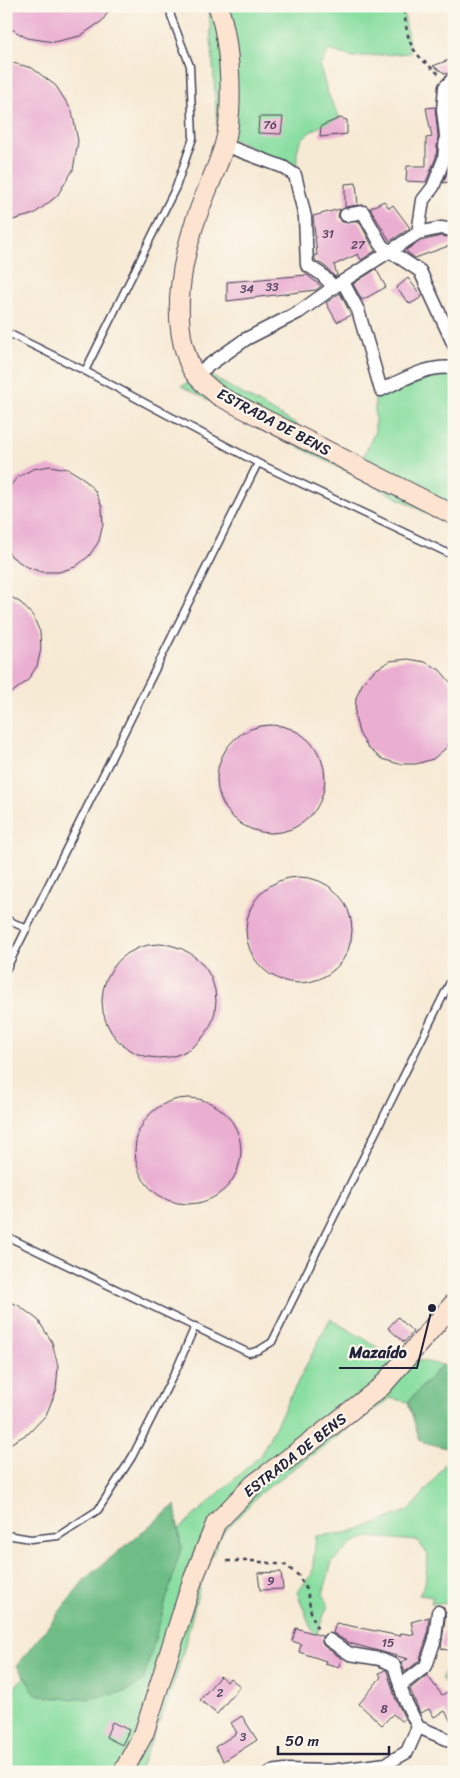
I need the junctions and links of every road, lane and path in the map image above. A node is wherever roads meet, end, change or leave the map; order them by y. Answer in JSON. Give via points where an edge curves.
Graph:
{"nodes":[{"id":1,"x":170,"y":6,"type":"edge"},
{"id":2,"x":218,"y":6,"type":"edge"},
{"id":3,"x":404,"y":10,"type":"dead end"},
{"id":4,"x":451,"y":80,"type":"edge"},
{"id":5,"x":224,"y":145,"type":"junction"},
{"id":6,"x":346,"y":215,"type":"dead end"},
{"id":7,"x":454,"y":230,"type":"edge"},
{"id":8,"x":418,"y":234,"type":"junction"},
{"id":9,"x":391,"y":252,"type":"junction"},
{"id":10,"x":338,"y":285,"type":"junction"},
{"id":11,"x":6,"y":333,"type":"edge"},
{"id":12,"x":454,"y":345,"type":"edge"},
{"id":13,"x":454,"y":368,"type":"edge"},
{"id":14,"x":85,"y":370,"type":"junction"},
{"id":15,"x":195,"y":375,"type":"junction"},
{"id":16,"x":258,"y":463,"type":"junction"},
{"id":17,"x":454,"y":514,"type":"edge"},
{"id":18,"x":454,"y":556,"type":"edge"},
{"id":19,"x":6,"y":919,"type":"edge"},
{"id":20,"x":27,"y":929,"type":"junction"},
{"id":21,"x":6,"y":970,"type":"edge"},
{"id":22,"x":454,"y":974,"type":"edge"},
{"id":23,"x":6,"y":1236,"type":"edge"},
{"id":24,"x":454,"y":1303,"type":"edge"},
{"id":25,"x":194,"y":1326,"type":"junction"},
{"id":26,"x":6,"y":1535,"type":"edge"},
{"id":27,"x":227,"y":1561,"type":"dead end"},
{"id":28,"x":438,"y":1612,"type":"dead end"},
{"id":29,"x":329,"y":1640,"type":"joint"},
{"id":30,"x":400,"y":1686,"type":"junction"},
{"id":31,"x":418,"y":1727,"type":"junction"},
{"id":32,"x":454,"y":1742,"type":"edge"},
{"id":33,"x":330,"y":1771,"type":"edge"},
{"id":34,"x":123,"y":1772,"type":"edge"},
{"id":35,"x":271,"y":1772,"type":"edge"}],
"edges":[{"from":1,"to":14,"type":"lane","via":[[190,66],[192,138],[176,187]]},
{"from":2,"to":5,"type":"street","name":"ESTRADA DE BENS","via":[[229,60],[230,101]]},
{"from":3,"to":4,"type":"path","via":[[411,47],[423,62]]},
{"from":4,"to":8,"type":"street","via":[[445,87],[442,110],[446,136],[444,159],[433,187],[423,200]]},
{"from":5,"to":10,"type":"street","via":[[283,167],[295,176],[305,216],[307,265]]},
{"from":5,"to":15,"type":"street","name":"ESTRADA DE BENS","via":[[191,234],[183,270],[181,335]]},
{"from":6,"to":9,"type":"street","via":[[363,212],[382,246]]},
{"from":7,"to":8,"type":"street","via":[[441,228]]},
{"from":8,"to":9,"type":"street"},
{"from":9,"to":10,"type":"street"},
{"from":9,"to":12,"type":"street","via":[[420,271]]},
{"from":10,"to":13,"type":"street","via":[[358,310],[381,390],[422,371]]},
{"from":10,"to":15,"type":"street","via":[[299,312],[246,338]]},
{"from":11,"to":14,"type":"lane"},
{"from":14,"to":16,"type":"lane"},
{"from":15,"to":17,"type":"street","name":"ESTRADA DE BENS","via":[[218,396]]},
{"from":16,"to":18,"type":"lane"},
{"from":16,"to":20,"type":"lane"},
{"from":19,"to":20,"type":"lane"},
{"from":20,"to":21,"type":"lane"},
{"from":22,"to":25,"type":"lane","via":[[272,1342],[249,1353]]},
{"from":23,"to":25,"type":"lane"},
{"from":24,"to":34,"type":"street","name":"ESTRADA DE BENS","via":[[382,1386],[254,1484],[216,1523],[192,1582],[144,1733]]},
{"from":25,"to":26,"type":"lane","via":[[132,1458],[98,1510],[58,1536],[31,1539]]},
{"from":27,"to":29,"type":"path","via":[[285,1565],[292,1570],[307,1590],[319,1634]]},
{"from":28,"to":30,"type":"street","via":[[435,1639],[426,1666]]},
{"from":29,"to":30,"type":"street","via":[[350,1654],[380,1659],[394,1666]]},
{"from":30,"to":31,"type":"street"},
{"from":31,"to":32,"type":"street"},
{"from":31,"to":33,"type":"street","via":[[407,1752],[386,1764]]},
{"from":33,"to":35,"type":"street"}]}
